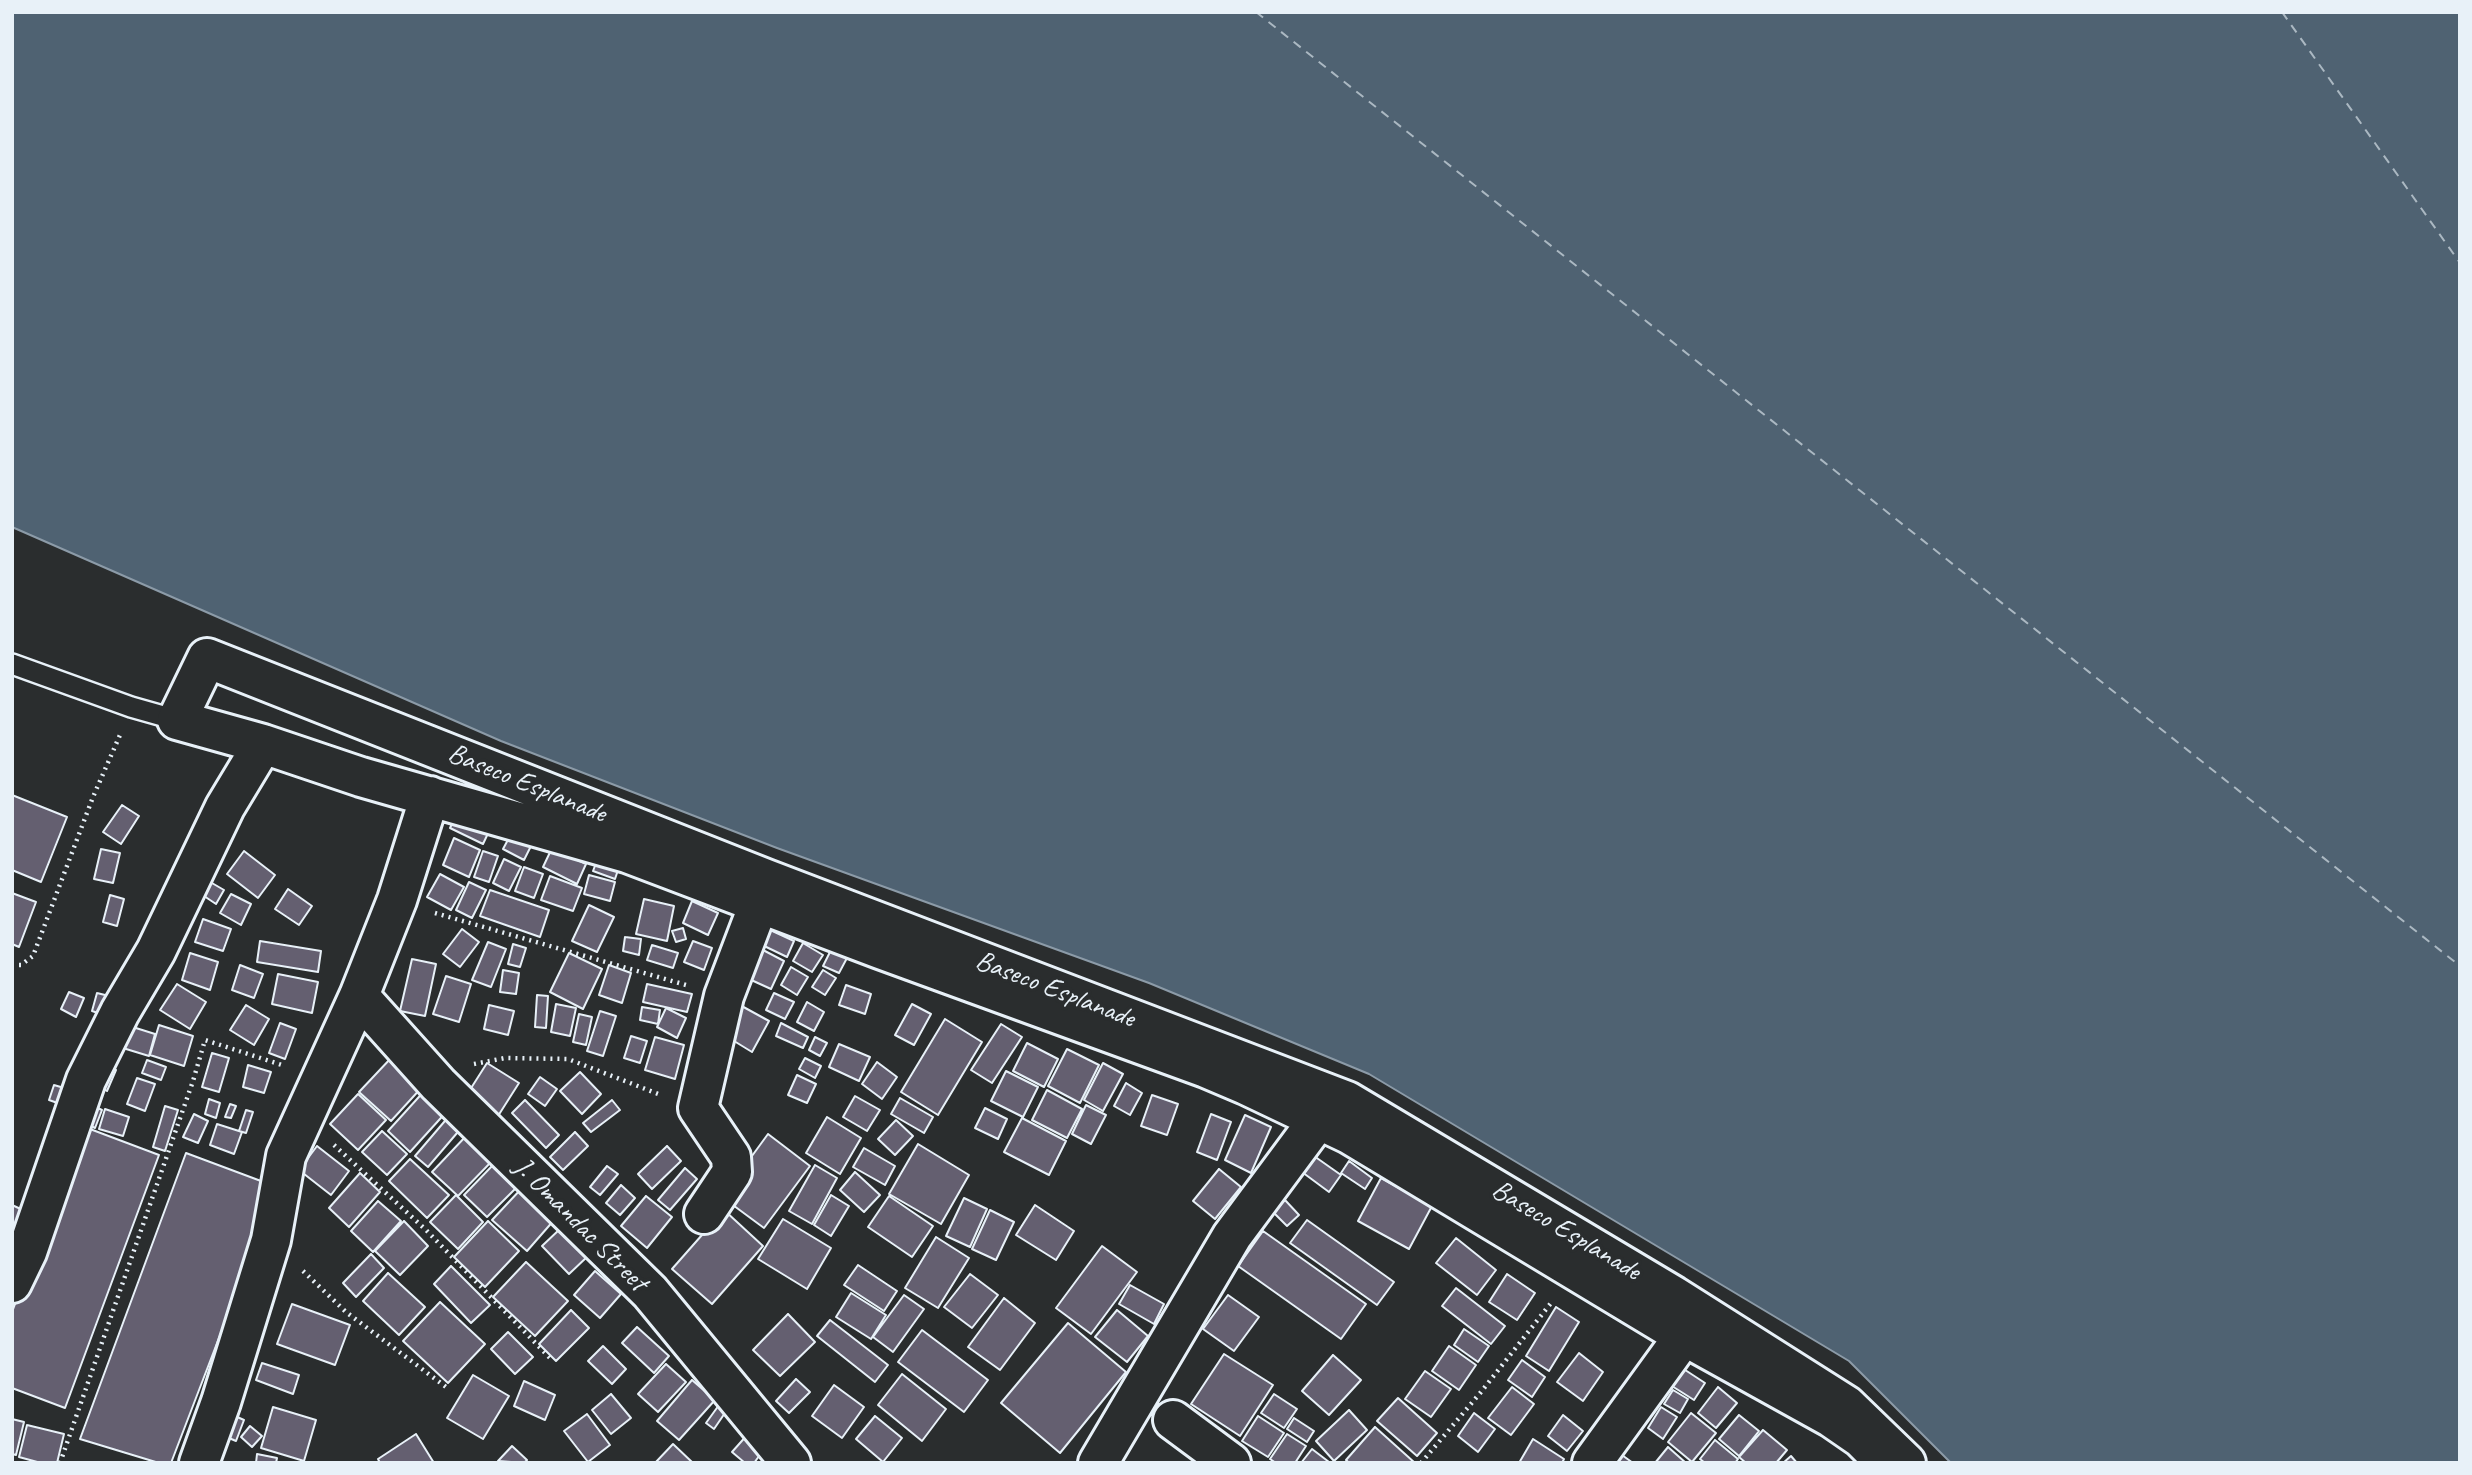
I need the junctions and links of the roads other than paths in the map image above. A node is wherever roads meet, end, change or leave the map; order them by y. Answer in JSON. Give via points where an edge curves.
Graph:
{"nodes":[{"id":1,"x":12,"y":664,"type":"edge"},
{"id":2,"x":177,"y":720,"type":"junction"},
{"id":3,"x":263,"y":744,"type":"junction"},
{"id":4,"x":430,"y":796,"type":"junction"},
{"id":5,"x":759,"y":904,"type":"junction"},
{"id":6,"x":359,"y":996,"type":"junction"},
{"id":7,"x":1318,"y":1119,"type":"junction"},
{"id":8,"x":704,"y":1214,"type":"dead end"},
{"id":9,"x":12,"y":1283,"type":"edge"},
{"id":10,"x":1684,"y":1336,"type":"junction"},
{"id":11,"x":1172,"y":1420,"type":"dead end"},
{"id":12,"x":199,"y":1463,"type":"edge"},
{"id":13,"x":791,"y":1463,"type":"edge"},
{"id":14,"x":1098,"y":1463,"type":"edge"},
{"id":15,"x":1231,"y":1463,"type":"edge"},
{"id":16,"x":1592,"y":1463,"type":"edge"},
{"id":17,"x":1886,"y":1463,"type":"edge"},
{"id":18,"x":1906,"y":1463,"type":"edge"}],
"edges":[{"from":1,"to":2,"type":"lane"},
{"from":2,"to":3,"type":"street"},
{"from":2,"to":18,"type":"street","name":"Baseco Esplanade","via":[[206,658],[1347,1101],[1674,1296],[1846,1405]]},
{"from":3,"to":4,"type":"street"},
{"from":3,"to":9,"type":"street","via":[[225,807],[156,951],[86,1080]]},
{"from":4,"to":5,"type":"street","via":[[626,853]]},
{"from":4,"to":6,"type":"street","via":[[397,900]]},
{"from":5,"to":7,"type":"street","via":[[1206,1068]]},
{"from":5,"to":8,"type":"street","via":[[724,996],[698,1108],[731,1157],[732,1172]]},
{"from":6,"to":12,"type":"street","via":[[286,1156],[271,1240]]},
{"from":6,"to":13,"type":"street","name":"J. Omandac Street","via":[[438,1084],[650,1293]]},
{"from":7,"to":10,"type":"street"},
{"from":7,"to":14,"type":"street","via":[[1232,1236]]},
{"from":10,"to":16,"type":"street"},
{"from":10,"to":17,"type":"street","via":[[1832,1418]]},
{"from":11,"to":15,"type":"street"}]}
